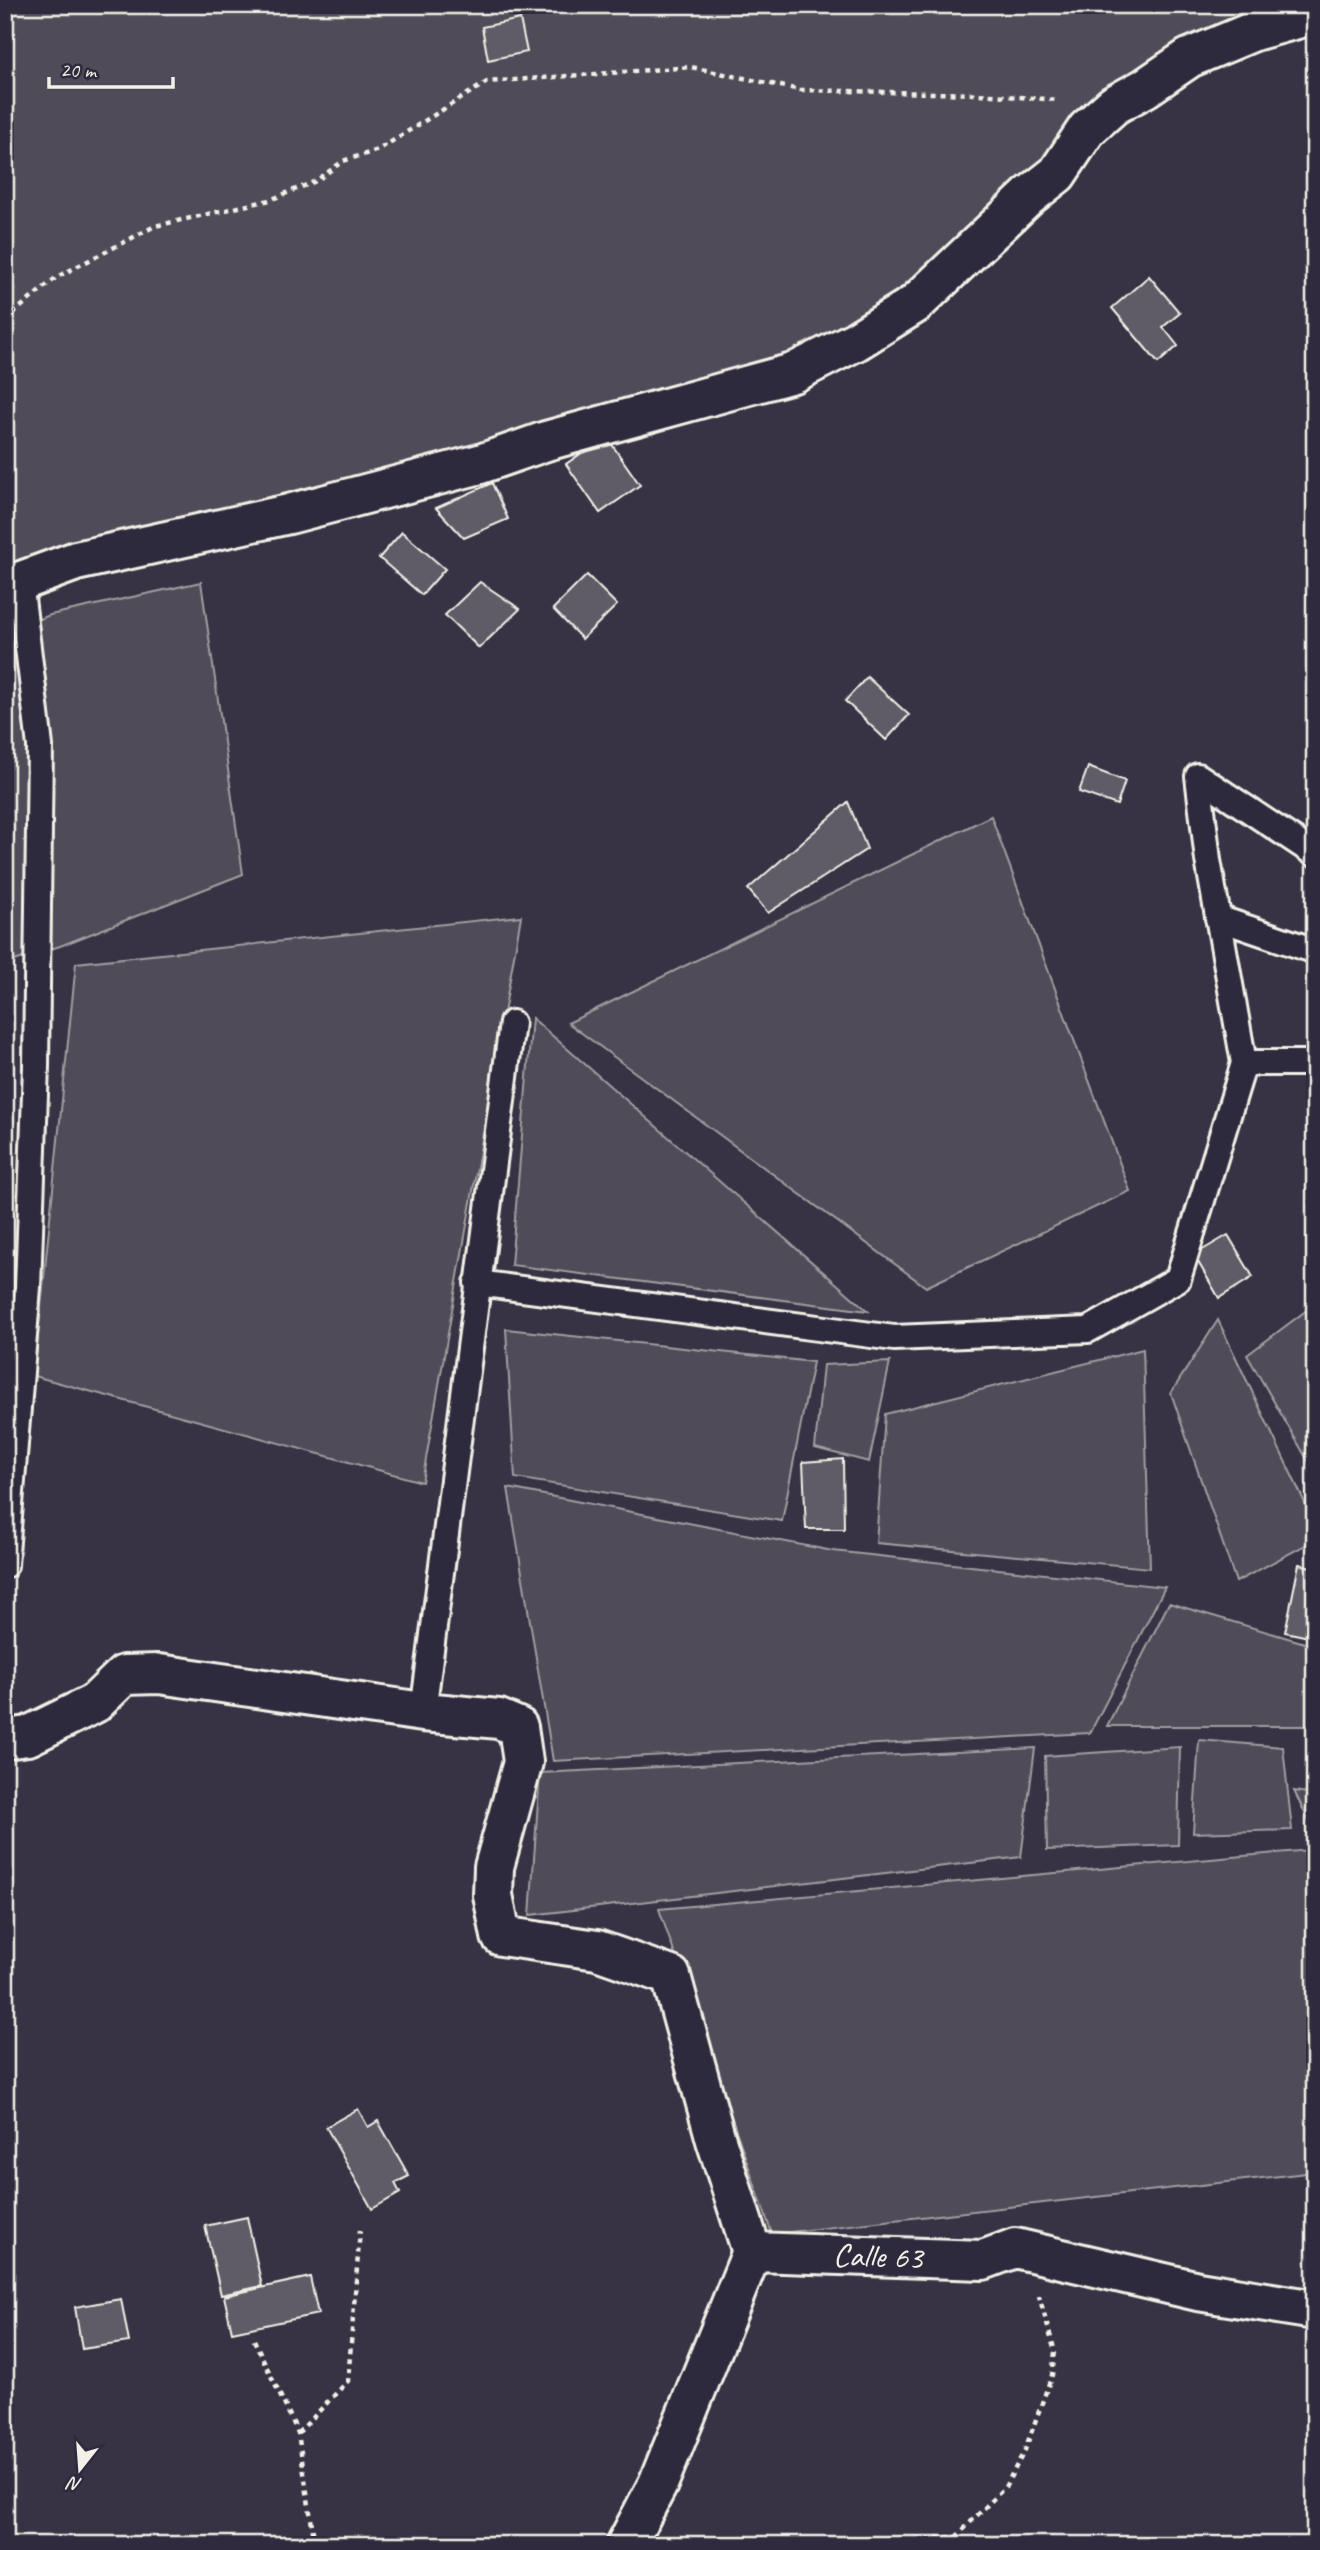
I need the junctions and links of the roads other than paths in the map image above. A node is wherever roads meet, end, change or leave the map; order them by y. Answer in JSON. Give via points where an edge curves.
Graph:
{"nodes":[{"id":1,"x":1315,"y":14,"type":"edge"},
{"id":2,"x":13,"y":585,"type":"edge"},
{"id":3,"x":1315,"y":854,"type":"edge"},
{"id":4,"x":1218,"y":918,"type":"junction"},
{"id":5,"x":1315,"y":951,"type":"edge"},
{"id":6,"x":512,"y":1023,"type":"dead end"},
{"id":7,"x":1244,"y":1063,"type":"junction"},
{"id":8,"x":1315,"y":1063,"type":"edge"},
{"id":9,"x":477,"y":1283,"type":"junction"},
{"id":10,"x":5,"y":1564,"type":"edge"},
{"id":11,"x":423,"y":1712,"type":"junction"},
{"id":12,"x":5,"y":1739,"type":"edge"},
{"id":13,"x":752,"y":2252,"type":"junction"},
{"id":14,"x":1315,"y":2310,"type":"edge"},
{"id":15,"x":626,"y":2545,"type":"edge"}],
"edges":[{"from":1,"to":2,"type":"street","via":[[1254,31],[1189,58],[1114,105],[1087,129],[1057,174],[915,304],[793,373],[546,441],[480,464],[289,514],[76,561]]},
{"from":2,"to":10,"type":"lane","via":[[40,746],[28,1287]]},
{"from":3,"to":4,"type":"lane","via":[[1198,776]]},
{"from":4,"to":5,"type":"lane"},
{"from":4,"to":7,"type":"lane"},
{"from":6,"to":9,"type":"lane"},
{"from":7,"to":8,"type":"lane"},
{"from":7,"to":9,"type":"lane","via":[[1178,1279],[1088,1330],[894,1338]]},
{"from":9,"to":11,"type":"lane"},
{"from":11,"to":12,"type":"street","via":[[159,1674],[124,1675],[95,1703],[28,1735]]},
{"from":11,"to":13,"type":"street","via":[[499,1719],[518,1727],[523,1762],[494,1867],[493,1895],[501,1936],[597,1950],[671,1976]]},
{"from":13,"to":14,"type":"street","name":"Calle 63","via":[[983,2260],[1015,2249],[1198,2291]]},
{"from":13,"to":15,"type":"street","via":[[658,2484]]}]}
